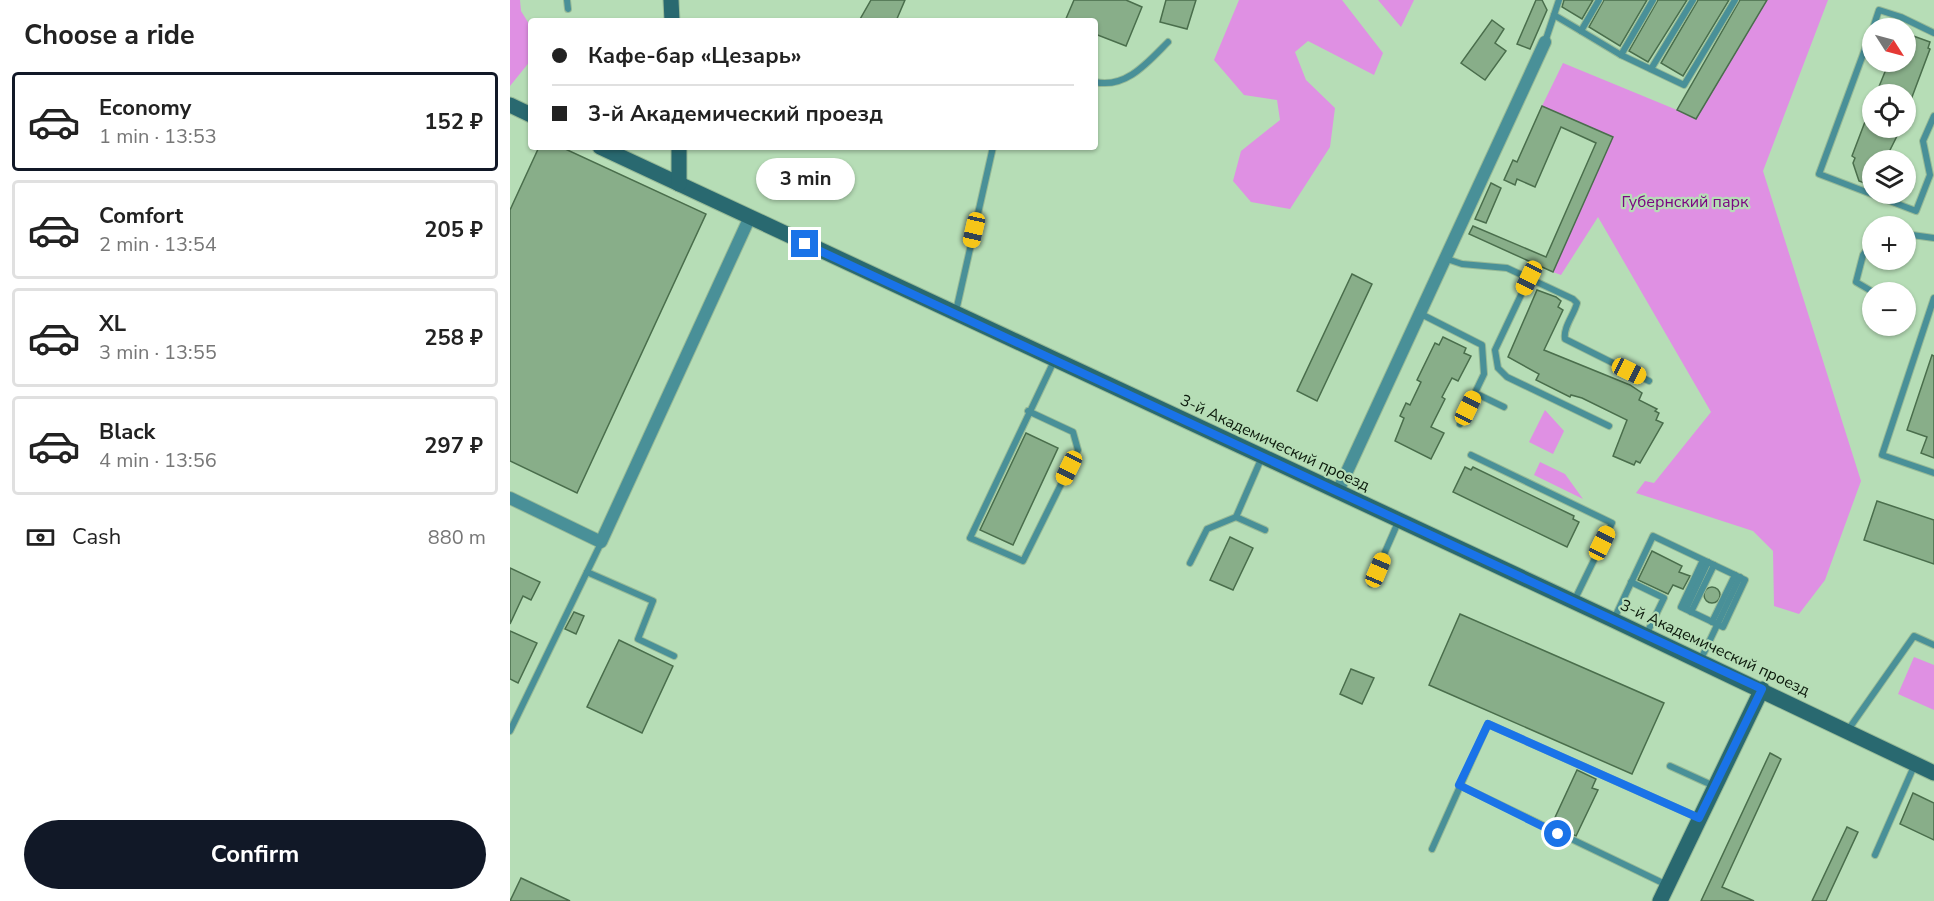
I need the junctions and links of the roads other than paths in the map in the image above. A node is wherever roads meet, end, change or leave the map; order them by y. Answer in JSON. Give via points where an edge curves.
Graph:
{"nodes":[{"id":1,"x":567,"y":0,"type":"edge"},
{"id":2,"x":671,"y":0,"type":"edge"},
{"id":3,"x":1559,"y":0,"type":"edge"},
{"id":4,"x":1599,"y":0,"type":"edge"},
{"id":5,"x":1653,"y":0,"type":"edge"},
{"id":6,"x":1693,"y":0,"type":"edge"},
{"id":7,"x":1735,"y":0,"type":"edge"},
{"id":8,"x":568,"y":9,"type":"dead end"},
{"id":9,"x":1554,"y":15,"type":"junction"},
{"id":10,"x":672,"y":18,"type":"edge"},
{"id":11,"x":1877,"y":18,"type":"edge"},
{"id":12,"x":1903,"y":18,"type":"edge"},
{"id":13,"x":1916,"y":24,"type":"edge"},
{"id":14,"x":1581,"y":31,"type":"junction"},
{"id":15,"x":1934,"y":33,"type":"edge"},
{"id":16,"x":1168,"y":42,"type":"dead end"},
{"id":17,"x":1545,"y":42,"type":"joint"},
{"id":18,"x":1621,"y":55,"type":"junction"},
{"id":19,"x":1862,"y":56,"type":"edge"},
{"id":20,"x":1651,"y":69,"type":"junction"},
{"id":21,"x":1098,"y":83,"type":"edge"},
{"id":22,"x":510,"y":105,"type":"edge"},
{"id":23,"x":528,"y":114,"type":"edge"},
{"id":24,"x":1934,"y":116,"type":"edge"},
{"id":25,"x":606,"y":150,"type":"edge"},
{"id":26,"x":679,"y":150,"type":"edge"},
{"id":27,"x":992,"y":150,"type":"edge"},
{"id":28,"x":679,"y":184,"type":"junction"},
{"id":29,"x":749,"y":219,"type":"junction"},
{"id":30,"x":1916,"y":236,"type":"edge"},
{"id":31,"x":1934,"y":238,"type":"edge"},
{"id":32,"x":1447,"y":259,"type":"junction"},
{"id":33,"x":1862,"y":259,"type":"edge"},
{"id":34,"x":1529,"y":278,"type":"junction"},
{"id":35,"x":1862,"y":285,"type":"edge"},
{"id":36,"x":1934,"y":298,"type":"edge"},
{"id":37,"x":956,"y":312,"type":"junction"},
{"id":38,"x":1421,"y":314,"type":"junction"},
{"id":39,"x":1054,"y":360,"type":"junction"},
{"id":40,"x":1649,"y":381,"type":"dead end"},
{"id":41,"x":1475,"y":393,"type":"junction"},
{"id":42,"x":1504,"y":407,"type":"dead end"},
{"id":43,"x":1028,"y":411,"type":"junction"},
{"id":44,"x":1460,"y":424,"type":"dead end"},
{"id":45,"x":1609,"y":426,"type":"dead end"},
{"id":46,"x":1471,"y":455,"type":"dead end"},
{"id":47,"x":1262,"y":457,"type":"junction"},
{"id":48,"x":1934,"y":472,"type":"edge"},
{"id":49,"x":1338,"y":491,"type":"junction"},
{"id":50,"x":510,"y":498,"type":"edge"},
{"id":51,"x":1236,"y":517,"type":"junction"},
{"id":52,"x":1399,"y":520,"type":"junction"},
{"id":53,"x":1265,"y":530,"type":"dead end"},
{"id":54,"x":602,"y":542,"type":"junction"},
{"id":55,"x":1708,"y":562,"type":"junction"},
{"id":56,"x":1190,"y":563,"type":"dead end"},
{"id":57,"x":587,"y":572,"type":"junction"},
{"id":58,"x":1737,"y":576,"type":"junction"},
{"id":59,"x":1631,"y":582,"type":"junction"},
{"id":60,"x":1371,"y":585,"type":"dead end"},
{"id":61,"x":1574,"y":602,"type":"junction"},
{"id":62,"x":1686,"y":609,"type":"junction"},
{"id":63,"x":1613,"y":620,"type":"junction"},
{"id":64,"x":1717,"y":624,"type":"junction"},
{"id":65,"x":1646,"y":635,"type":"junction"},
{"id":66,"x":1934,"y":645,"type":"edge"},
{"id":67,"x":674,"y":656,"type":"dead end"},
{"id":68,"x":1700,"y":661,"type":"junction"},
{"id":69,"x":1762,"y":689,"type":"junction"},
{"id":70,"x":510,"y":731,"type":"edge"},
{"id":71,"x":1847,"y":731,"type":"junction"},
{"id":72,"x":1915,"y":764,"type":"junction"},
{"id":73,"x":1670,"y":766,"type":"dead end"},
{"id":74,"x":1934,"y":772,"type":"edge"},
{"id":75,"x":1459,"y":785,"type":"junction"},
{"id":76,"x":1715,"y":786,"type":"junction"},
{"id":77,"x":1699,"y":818,"type":"junction"},
{"id":78,"x":1432,"y":849,"type":"dead end"},
{"id":79,"x":1875,"y":855,"type":"dead end"},
{"id":80,"x":1667,"y":885,"type":"junction"},
{"id":81,"x":1660,"y":901,"type":"edge"}],
"edges":[{"from":1,"to":8,"type":"lane"},
{"from":2,"to":10,"type":"street"},
{"from":3,"to":9,"type":"lane"},
{"from":4,"to":14,"type":"lane"},
{"from":5,"to":18,"type":"lane"},
{"from":6,"to":20,"type":"lane"},
{"from":7,"to":20,"type":"lane","via":[[1684,85]]},
{"from":9,"to":14,"type":"lane"},
{"from":9,"to":17,"type":"lane"},
{"from":11,"to":12,"type":"lane","via":[[1880,10]]},
{"from":13,"to":15,"type":"lane"},
{"from":14,"to":18,"type":"lane"},
{"from":16,"to":21,"type":"lane","via":[[1131,77]]},
{"from":17,"to":32,"type":"street"},
{"from":18,"to":20,"type":"lane"},
{"from":19,"to":24,"type":"lane","via":[[1819,174],[1916,211],[1930,175],[1923,141]]},
{"from":22,"to":23,"type":"street"},
{"from":25,"to":28,"type":"street","name":"3-й Академический проезд"},
{"from":26,"to":28,"type":"street"},
{"from":27,"to":37,"type":"lane"},
{"from":28,"to":29,"type":"street","name":"3-й Академический проезд"},
{"from":29,"to":37,"type":"street","name":"3-й Академический проезд"},
{"from":29,"to":54,"type":"street"},
{"from":30,"to":31,"type":"lane"},
{"from":32,"to":34,"type":"lane","via":[[1507,268]]},
{"from":32,"to":38,"type":"street"},
{"from":33,"to":35,"type":"lane","via":[[1856,282]]},
{"from":34,"to":40,"type":"lane","via":[[1576,301],[1565,332],[1568,342]]},
{"from":34,"to":45,"type":"lane","via":[[1495,350],[1498,368],[1507,377]]},
{"from":36,"to":48,"type":"lane","via":[[1882,454]]},
{"from":37,"to":39,"type":"street","name":"3-й Академический проезд"},
{"from":38,"to":41,"type":"lane","via":[[1482,345],[1484,374]]},
{"from":38,"to":49,"type":"street"},
{"from":39,"to":43,"type":"lane"},
{"from":39,"to":47,"type":"street","name":"3-й Академический проезд"},
{"from":41,"to":42,"type":"lane"},
{"from":41,"to":44,"type":"lane"},
{"from":43,"to":43,"type":"lane","via":[[970,538],[1023,561],[1078,450],[1073,432]]},
{"from":46,"to":61,"type":"lane","via":[[1612,523]]},
{"from":47,"to":49,"type":"street","name":"3-й Академический проезд"},
{"from":47,"to":51,"type":"lane"},
{"from":49,"to":52,"type":"street","name":"3-й Академический проезд"},
{"from":50,"to":54,"type":"street"},
{"from":51,"to":53,"type":"lane"},
{"from":51,"to":56,"type":"lane","via":[[1207,529]]},
{"from":52,"to":60,"type":"lane"},
{"from":52,"to":61,"type":"street","name":"3-й Академический проезд"},
{"from":54,"to":57,"type":"lane"},
{"from":55,"to":58,"type":"lane"},
{"from":55,"to":59,"type":"lane","via":[[1653,536]]},
{"from":55,"to":62,"type":"lane"},
{"from":55,"to":62,"type":"lane"},
{"from":57,"to":67,"type":"lane","via":[[653,601],[638,639]]},
{"from":57,"to":70,"type":"lane"},
{"from":58,"to":64,"type":"lane"},
{"from":58,"to":64,"type":"lane","via":[[1745,580]]},
{"from":59,"to":63,"type":"lane"},
{"from":59,"to":65,"type":"lane","via":[[1664,598]]},
{"from":61,"to":63,"type":"street","name":"3-й Академический проезд"},
{"from":62,"to":64,"type":"lane"},
{"from":63,"to":65,"type":"street","name":"3-й Академический проезд"},
{"from":64,"to":68,"type":"lane"},
{"from":65,"to":68,"type":"street","name":"3-й Академический проезд"},
{"from":66,"to":71,"type":"lane","via":[[1914,636]]},
{"from":68,"to":69,"type":"street","name":"3-й Академический проезд"},
{"from":69,"to":71,"type":"street","name":"3-й Академический проезд"},
{"from":69,"to":76,"type":"street"},
{"from":71,"to":72,"type":"street","name":"3-й Академический проезд"},
{"from":72,"to":74,"type":"street","name":"3-й Академический проезд"},
{"from":72,"to":79,"type":"lane"},
{"from":73,"to":76,"type":"lane"},
{"from":75,"to":77,"type":"lane","via":[[1488,724]]},
{"from":75,"to":78,"type":"lane"},
{"from":75,"to":80,"type":"lane"},
{"from":76,"to":77,"type":"street"},
{"from":77,"to":80,"type":"street"},
{"from":80,"to":81,"type":"street"}]}
